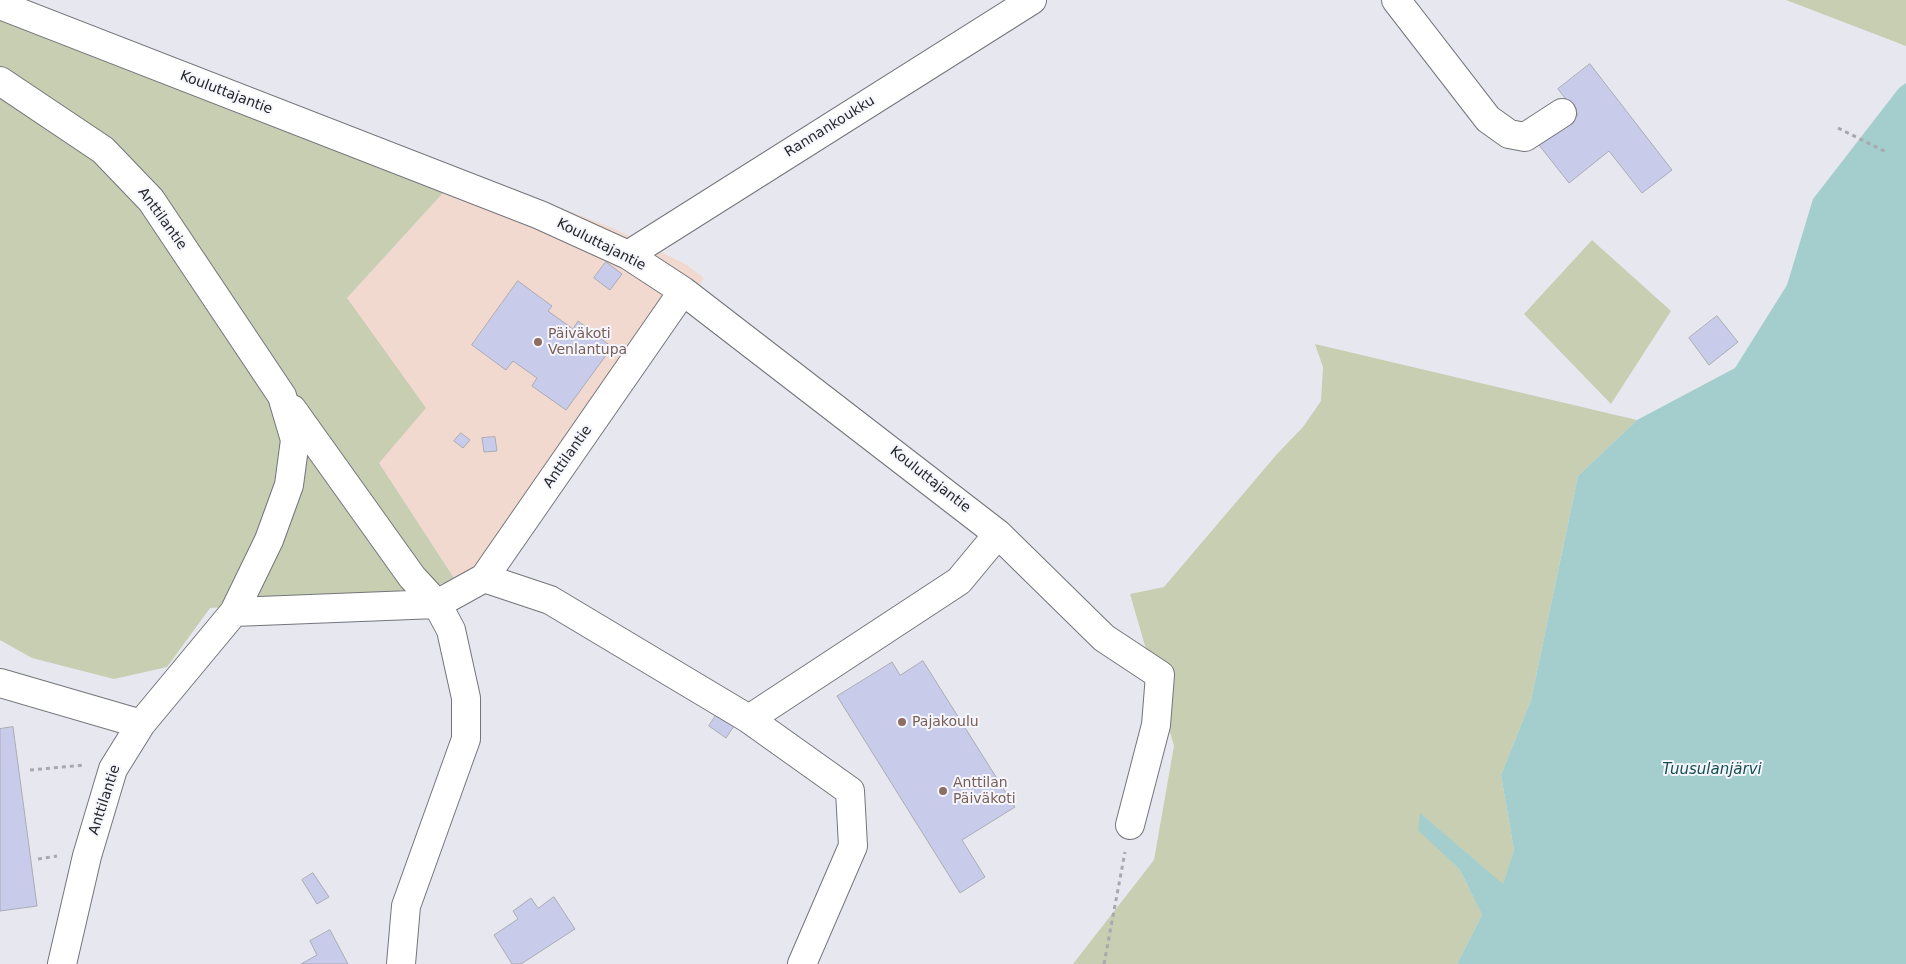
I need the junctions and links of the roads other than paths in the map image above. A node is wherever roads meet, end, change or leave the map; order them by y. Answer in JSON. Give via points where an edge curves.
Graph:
{"nodes":[{"id":1,"x":1032,"y":0,"type":"edge"},
{"id":2,"x":1396,"y":0,"type":"edge"},
{"id":3,"x":0,"y":5,"type":"edge"},
{"id":4,"x":0,"y":81,"type":"edge"},
{"id":5,"x":1562,"y":113,"type":"dead end"},
{"id":6,"x":628,"y":255,"type":"junction"},
{"id":7,"x":683,"y":291,"type":"junction"},
{"id":8,"x":282,"y":396,"type":"junction"},
{"id":9,"x":998,"y":534,"type":"junction"},
{"id":10,"x":484,"y":578,"type":"junction"},
{"id":11,"x":437,"y":604,"type":"junction"},
{"id":12,"x":234,"y":612,"type":"junction"},
{"id":13,"x":0,"y":683,"type":"edge"},
{"id":14,"x":749,"y":719,"type":"junction"},
{"id":15,"x":141,"y":724,"type":"junction"},
{"id":16,"x":1130,"y":825,"type":"road end"},
{"id":17,"x":62,"y":964,"type":"edge"},
{"id":18,"x":401,"y":964,"type":"edge"},
{"id":19,"x":802,"y":964,"type":"edge"}],
"edges":[{"from":1,"to":6,"type":"street","name":"Rannankoukku"},
{"from":2,"to":5,"type":"street","via":[[1488,119],[1509,134],[1525,137]]},
{"from":3,"to":6,"type":"street","name":"Kouluttajantie","via":[[540,215]]},
{"from":4,"to":8,"type":"street","name":"Anttilantie","via":[[103,150],[151,200]]},
{"from":6,"to":7,"type":"street","name":"Kouluttajantie"},
{"from":7,"to":9,"type":"street","name":"Kouluttajantie"},
{"from":7,"to":10,"type":"street","name":"Anttilantie"},
{"from":8,"to":11,"type":"street","name":"Anttilantie","via":[[412,577]]},
{"from":8,"to":12,"type":"street","name":"Anttilantie","via":[[295,440],[289,485],[269,540]]},
{"from":9,"to":14,"type":"street","via":[[959,581]]},
{"from":9,"to":16,"type":"street","name":"Kouluttajantie","via":[[1104,638],[1160,676],[1156,724]]},
{"from":10,"to":11,"type":"street","name":"Anttilantie"},
{"from":10,"to":14,"type":"street","via":[[550,600]]},
{"from":11,"to":12,"type":"street","name":"Anttilantie"},
{"from":11,"to":18,"type":"street","name":"Anttilantie","via":[[451,630],[462,679],[466,698],[466,739],[406,906]]},
{"from":12,"to":15,"type":"street","name":"Anttilantie"},
{"from":13,"to":15,"type":"street"},
{"from":14,"to":19,"type":"street","via":[[850,791],[853,846]]},
{"from":15,"to":17,"type":"street","name":"Anttilantie","via":[[113,769]]}]}
